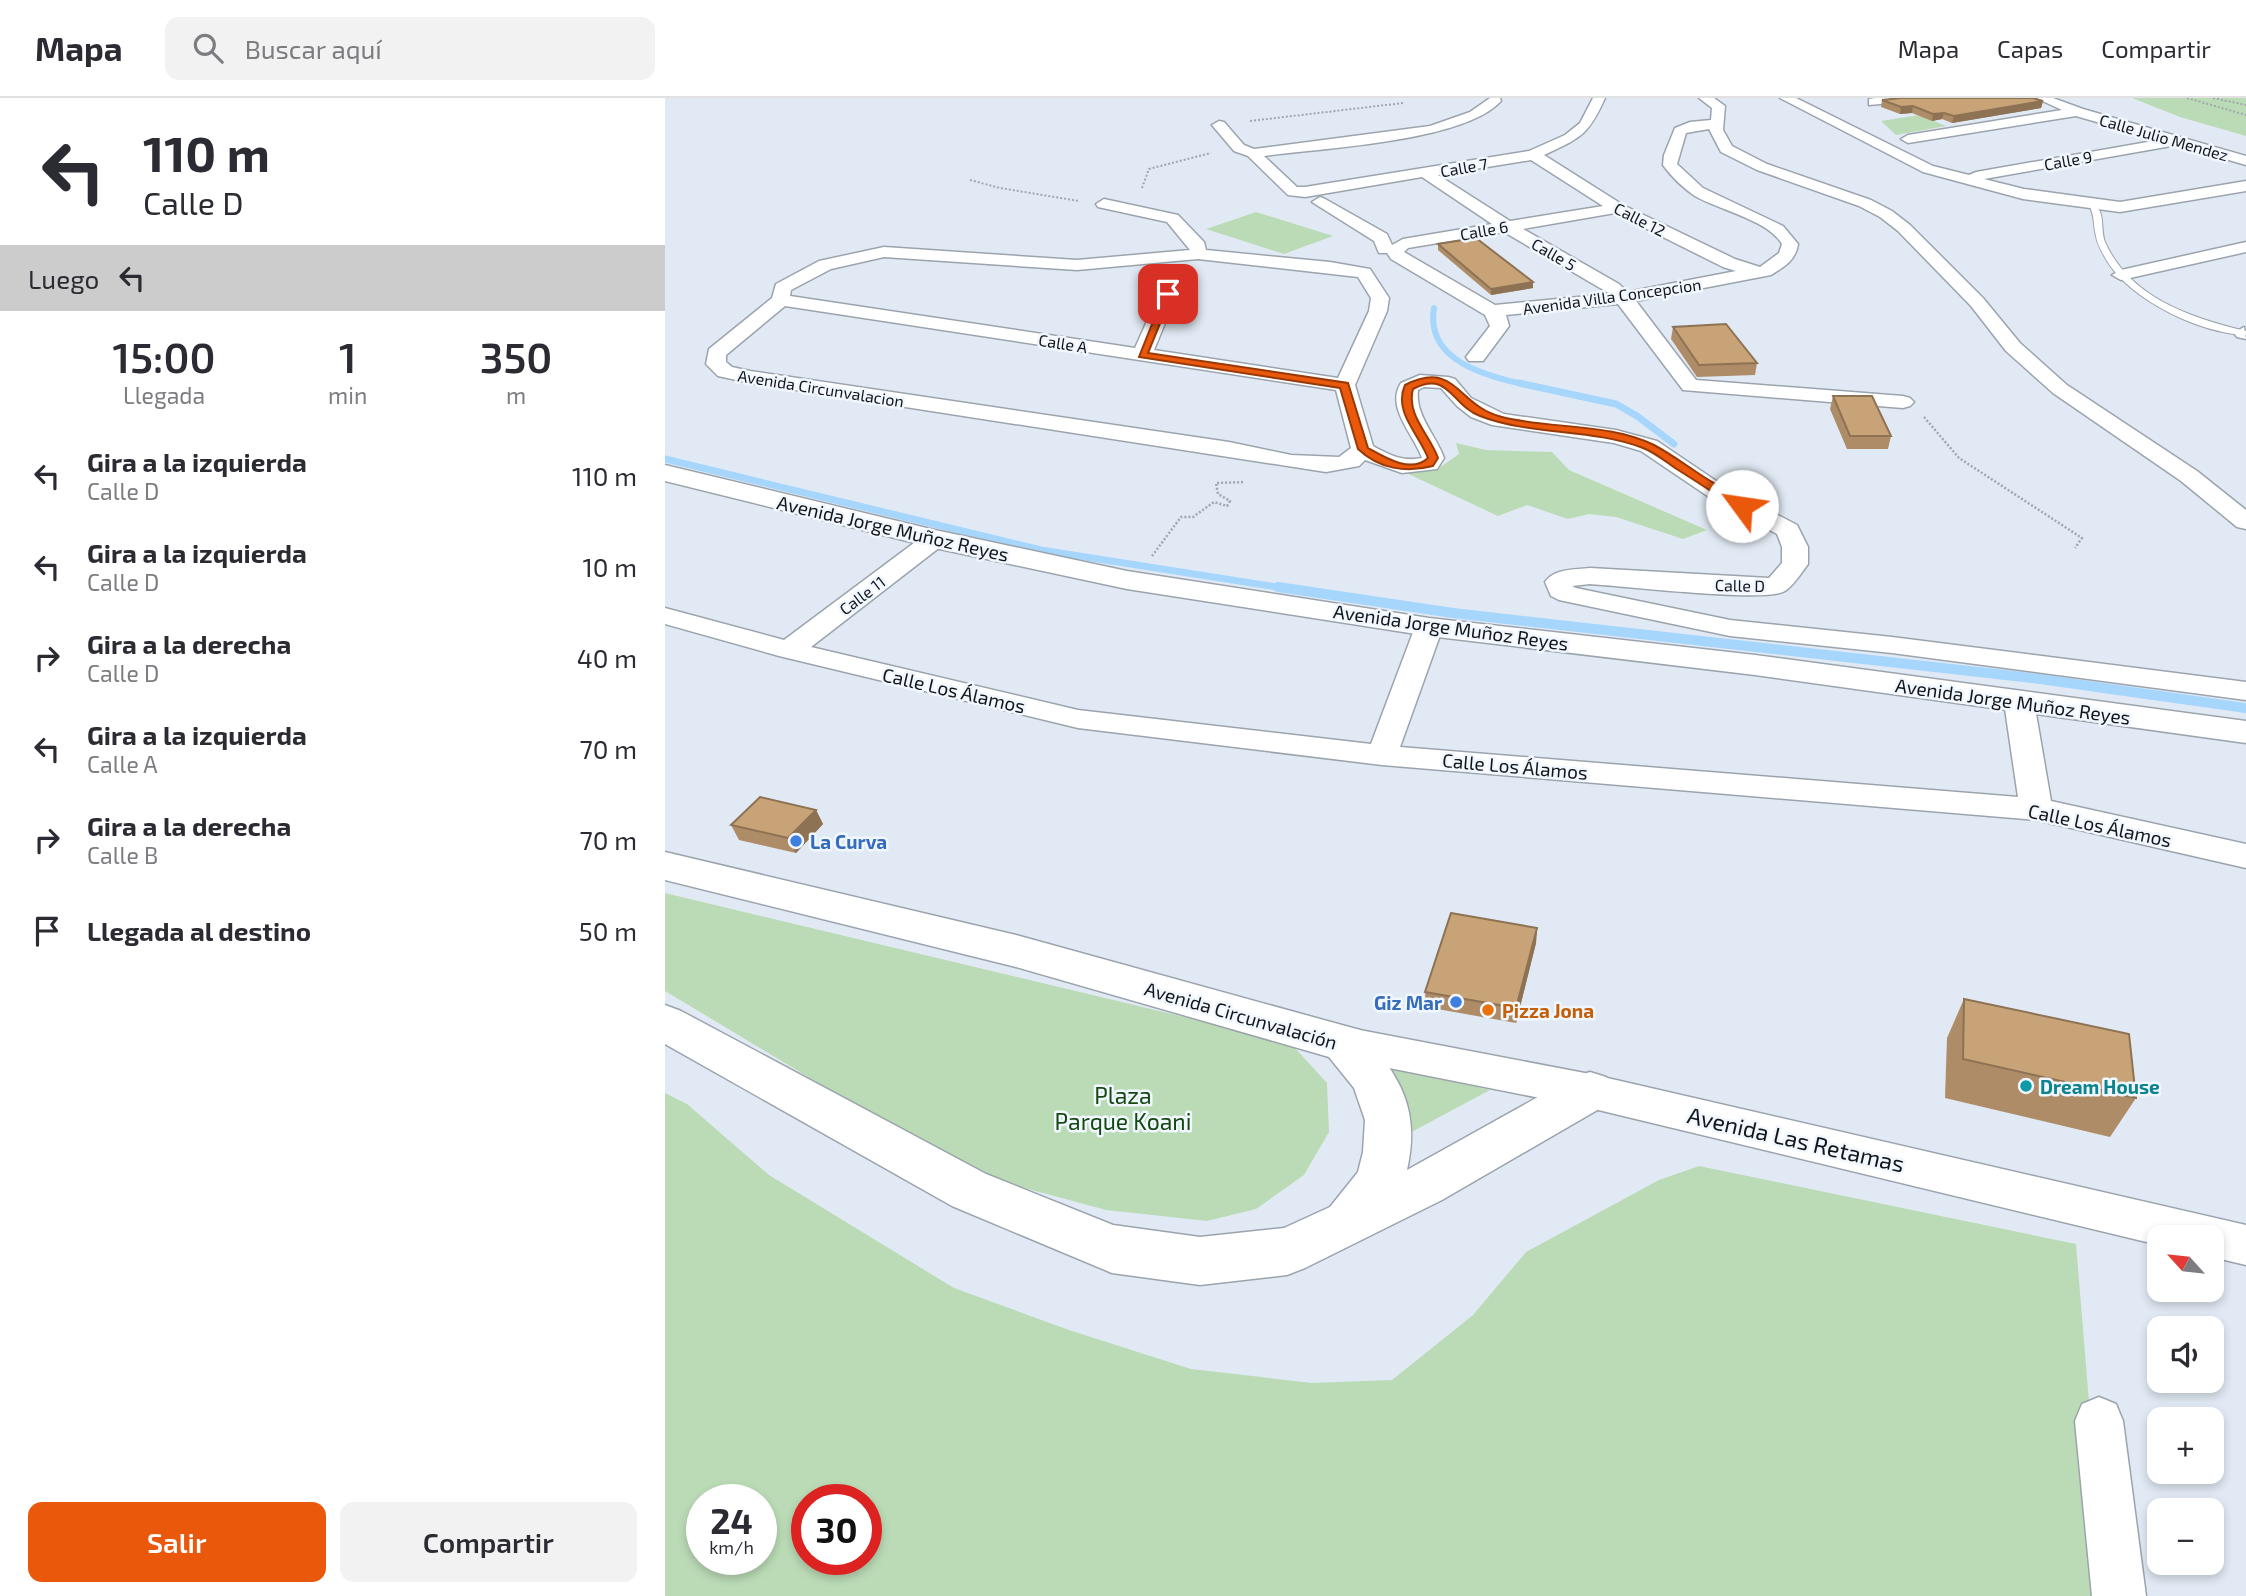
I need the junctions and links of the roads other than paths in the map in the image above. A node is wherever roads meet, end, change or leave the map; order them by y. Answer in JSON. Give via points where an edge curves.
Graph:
{"nodes":[{"id":1,"x":1705,"y":98,"type":"edge"},
{"id":2,"x":1786,"y":98,"type":"edge"},
{"id":3,"x":1902,"y":98,"type":"edge"},
{"id":4,"x":2042,"y":98,"type":"edge"},
{"id":5,"x":1599,"y":99,"type":"edge"},
{"id":6,"x":1495,"y":102,"type":"dead end"},
{"id":7,"x":1874,"y":102,"type":"dead end"},
{"id":8,"x":2078,"y":111,"type":"junction"},
{"id":9,"x":1716,"y":124,"type":"junction"},
{"id":10,"x":1219,"y":125,"type":"road end"},
{"id":11,"x":1908,"y":139,"type":"dead end"},
{"id":12,"x":2177,"y":141,"type":"junction"},
{"id":13,"x":1253,"y":153,"type":"junction"},
{"id":14,"x":1533,"y":155,"type":"junction"},
{"id":15,"x":2246,"y":161,"type":"edge"},
{"id":16,"x":1425,"y":173,"type":"junction"},
{"id":17,"x":1998,"y":173,"type":"junction"},
{"id":18,"x":1960,"y":177,"type":"junction"},
{"id":19,"x":2246,"y":186,"type":"edge"},
{"id":20,"x":1320,"y":202,"type":"dead end"},
{"id":21,"x":1104,"y":204,"type":"road end"},
{"id":22,"x":2093,"y":205,"type":"junction"},
{"id":23,"x":1617,"y":208,"type":"junction"},
{"id":24,"x":1506,"y":226,"type":"junction"},
{"id":25,"x":2246,"y":247,"type":"edge"},
{"id":26,"x":1392,"y":252,"type":"junction"},
{"id":27,"x":1198,"y":254,"type":"junction"},
{"id":28,"x":1360,"y":259,"type":"junction"},
{"id":29,"x":1754,"y":272,"type":"junction"},
{"id":30,"x":2121,"y":275,"type":"junction"},
{"id":31,"x":1168,"y":294,"type":"dead end"},
{"id":32,"x":1622,"y":298,"type":"junction"},
{"id":33,"x":781,"y":300,"type":"junction"},
{"id":34,"x":1492,"y":311,"type":"junction"},
{"id":35,"x":2245,"y":333,"type":"edge"},
{"id":36,"x":1142,"y":355,"type":"junction"},
{"id":37,"x":1476,"y":357,"type":"dead end"},
{"id":38,"x":1345,"y":385,"type":"junction"},
{"id":39,"x":1903,"y":402,"type":"road end"},
{"id":40,"x":1363,"y":449,"type":"junction"},
{"id":41,"x":665,"y":473,"type":"edge"},
{"id":42,"x":2246,"y":522,"type":"edge"},
{"id":43,"x":935,"y":539,"type":"junction"},
{"id":44,"x":665,"y":616,"type":"edge"},
{"id":45,"x":1429,"y":627,"type":"junction"},
{"id":46,"x":1730,"y":628,"type":"joint"},
{"id":47,"x":789,"y":650,"type":"junction"},
{"id":48,"x":2246,"y":691,"type":"edge"},
{"id":49,"x":2019,"y":702,"type":"junction"},
{"id":50,"x":2246,"y":732,"type":"edge"},
{"id":51,"x":1382,"y":755,"type":"junction"},
{"id":52,"x":2036,"y":809,"type":"junction"},
{"id":53,"x":2246,"y":856,"type":"edge"},
{"id":54,"x":665,"y":866,"type":"edge"},
{"id":55,"x":665,"y":1023,"type":"edge"},
{"id":56,"x":1344,"y":1043,"type":"junction"},
{"id":57,"x":1590,"y":1091,"type":"junction"},
{"id":58,"x":1348,"y":1223,"type":"junction"},
{"id":59,"x":2246,"y":1245,"type":"edge"},
{"id":60,"x":2099,"y":1421,"type":"dead end"},
{"id":61,"x":2119,"y":1596,"type":"edge"}],
"edges":[{"from":1,"to":9,"type":"street","via":[[1719,106]]},
{"from":2,"to":18,"type":"street","via":[[1918,165]]},
{"from":3,"to":7,"type":"street"},
{"from":4,"to":8,"type":"street","name":"Calle Julio Mendez"},
{"from":5,"to":14,"type":"street","name":"Calle 7","via":[[1585,125],[1570,138]]},
{"from":6,"to":13,"type":"street","via":[[1475,115],[1432,130]]},
{"from":8,"to":11,"type":"street"},
{"from":8,"to":12,"type":"street","name":"Calle Julio Mendez"},
{"from":9,"to":29,"type":"street","name":"Avenida Villa Concepcion","via":[[1680,131],[1671,165],[1696,190],[1783,231],[1790,251],[1765,271]]},
{"from":9,"to":42,"type":"street","via":[[1726,149],[1741,158],[1865,203],[1905,228],[1977,302],[2013,347],[2060,389],[2189,476]]},
{"from":10,"to":13,"type":"street","via":[[1239,148]]},
{"from":12,"to":15,"type":"street","name":"Calle Julio Mendez"},
{"from":12,"to":17,"type":"street","name":"Calle 9"},
{"from":13,"to":16,"type":"street","name":"Calle 7","via":[[1293,192]]},
{"from":14,"to":16,"type":"street","name":"Calle 7"},
{"from":14,"to":23,"type":"street","name":"Calle 12"},
{"from":16,"to":24,"type":"street","name":"Calle 5"},
{"from":17,"to":18,"type":"street","name":"Calle 9"},
{"from":17,"to":22,"type":"street"},
{"from":18,"to":22,"type":"street","via":[[2023,194]]},
{"from":19,"to":22,"type":"street","via":[[2144,204]]},
{"from":20,"to":26,"type":"street","via":[[1381,239]]},
{"from":21,"to":27,"type":"street","via":[[1172,218],[1198,246]]},
{"from":22,"to":30,"type":"lane","via":[[2101,217],[2101,240]]},
{"from":23,"to":24,"type":"street","name":"Calle 6"},
{"from":23,"to":29,"type":"street","name":"Calle 12"},
{"from":24,"to":26,"type":"street","name":"Calle 6","via":[[1403,244]]},
{"from":24,"to":32,"type":"street","name":"Calle 5","via":[[1613,288]]},
{"from":25,"to":30,"type":"street"},
{"from":26,"to":28,"type":"street","name":"Calle 6","via":[[1389,260]]},
{"from":26,"to":34,"type":"street"},
{"from":27,"to":28,"type":"street","name":"Avenida Circunvalacion"},
{"from":27,"to":33,"type":"street","name":"Avenida Circunvalacion","via":[[1077,265],[884,253],[851,258],[801,276],[782,288]]},
{"from":28,"to":38,"type":"street","via":[[1380,298]]},
{"from":29,"to":32,"type":"street","name":"Avenida Villa Concepcion"},
{"from":30,"to":35,"type":"lane","via":[[2136,289],[2190,317]]},
{"from":31,"to":36,"type":"street"},
{"from":32,"to":34,"type":"street","name":"Avenida Villa Concepcion"},
{"from":32,"to":39,"type":"street","name":"Calle 5","via":[[1690,386]]},
{"from":33,"to":36,"type":"street","name":"Calle A"},
{"from":33,"to":40,"type":"street","name":"Avenida Circunvalacion","via":[[716,353],[716,363],[725,372],[1306,463],[1350,461]]},
{"from":34,"to":37,"type":"street","via":[[1500,326]]},
{"from":36,"to":38,"type":"street","name":"Calle A"},
{"from":38,"to":40,"type":"street"},
{"from":40,"to":46,"type":"street","name":"Calle D","via":[[1402,468],[1429,464],[1431,450],[1410,419],[1406,396],[1408,387],[1433,380],[1448,383],[1464,402],[1500,420],[1649,446],[1720,494],[1788,530],[1795,564],[1776,586],[1590,576],[1562,579],[1560,590]]},
{"from":41,"to":43,"type":"street","name":"Avenida Jorge Muñoz Reyes"},
{"from":43,"to":45,"type":"street","name":"Avenida Jorge Muñoz Reyes","via":[[1127,580]]},
{"from":43,"to":47,"type":"street","name":"Calle 11"},
{"from":44,"to":47,"type":"street","name":"Calle Los Álamos"},
{"from":45,"to":49,"type":"street","name":"Avenida Jorge Muñoz Reyes"},
{"from":45,"to":51,"type":"street"},
{"from":46,"to":48,"type":"street","name":"Avenida Jorge Muñoz Reyes"},
{"from":47,"to":51,"type":"street","name":"Calle Los Álamos","via":[[1078,719]]},
{"from":49,"to":50,"type":"street","name":"Avenida Jorge Muñoz Reyes"},
{"from":49,"to":52,"type":"street"},
{"from":51,"to":52,"type":"street","name":"Calle Los Álamos"},
{"from":52,"to":53,"type":"street","name":"Calle Los Álamos"},
{"from":54,"to":56,"type":"street","name":"Avenida Circunvalación","via":[[1016,951]]},
{"from":55,"to":58,"type":"street","name":"Avenida Circunvalación","via":[[969,1191],[1112,1249],[1200,1261],[1287,1251]]},
{"from":56,"to":57,"type":"street","name":"Avenida Las Retamas"},
{"from":56,"to":58,"type":"street","name":"Avenida Circunvalación","via":[[1374,1079],[1389,1120],[1380,1181]]},
{"from":57,"to":58,"type":"street","via":[[1425,1185]]},
{"from":57,"to":59,"type":"street","name":"Avenida Las Retamas"},
{"from":60,"to":61,"type":"street"}]}
